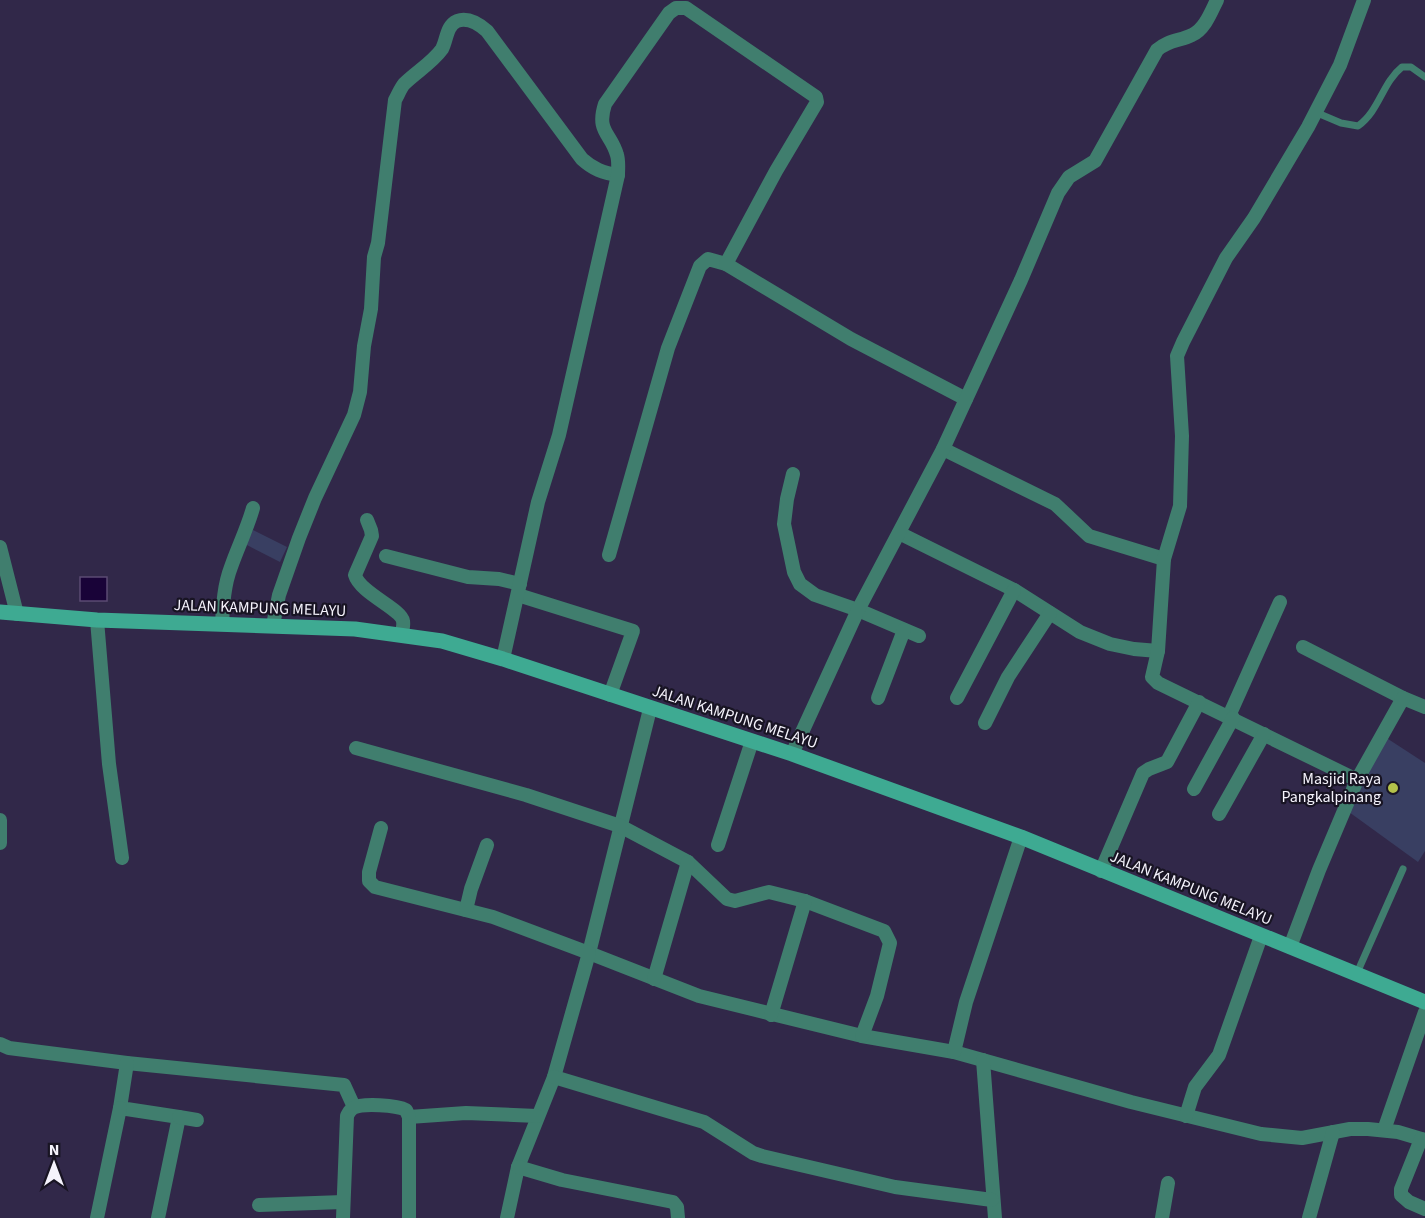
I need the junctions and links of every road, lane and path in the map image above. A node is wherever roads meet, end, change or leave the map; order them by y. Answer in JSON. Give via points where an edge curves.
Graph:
{"nodes":[{"id":1,"x":1217,"y":0,"type":"edge"},
{"id":2,"x":1364,"y":0,"type":"edge"},
{"id":3,"x":1425,"y":77,"type":"edge"},
{"id":4,"x":1316,"y":112,"type":"junction"},
{"id":5,"x":618,"y":175,"type":"junction"},
{"id":6,"x":726,"y":264,"type":"junction"},
{"id":7,"x":966,"y":399,"type":"junction"},
{"id":8,"x":943,"y":449,"type":"junction"},
{"id":9,"x":793,"y":474,"type":"dead end"},
{"id":10,"x":253,"y":508,"type":"dead end"},
{"id":11,"x":366,"y":520,"type":"dead end"},
{"id":12,"x":899,"y":533,"type":"junction"},
{"id":13,"x":0,"y":547,"type":"edge"},
{"id":14,"x":609,"y":555,"type":"dead end"},
{"id":15,"x":386,"y":556,"type":"dead end"},
{"id":16,"x":1164,"y":559,"type":"junction"},
{"id":17,"x":519,"y":590,"type":"junction"},
{"id":18,"x":1014,"y":590,"type":"junction"},
{"id":19,"x":1280,"y":602,"type":"dead end"},
{"id":20,"x":858,"y":610,"type":"junction"},
{"id":21,"x":0,"y":612,"type":"edge"},
{"id":22,"x":1050,"y":613,"type":"junction"},
{"id":23,"x":16,"y":614,"type":"junction"},
{"id":24,"x":96,"y":621,"type":"junction"},
{"id":25,"x":222,"y":624,"type":"junction"},
{"id":26,"x":273,"y":625,"type":"junction"},
{"id":27,"x":904,"y":630,"type":"junction"},
{"id":28,"x":402,"y":635,"type":"junction"},
{"id":29,"x":919,"y":636,"type":"dead end"},
{"id":30,"x":1303,"y":647,"type":"dead end"},
{"id":31,"x":1158,"y":651,"type":"junction"},
{"id":32,"x":502,"y":659,"type":"junction"},
{"id":33,"x":610,"y":695,"type":"junction"},
{"id":34,"x":878,"y":698,"type":"dead end"},
{"id":35,"x":957,"y":698,"type":"dead end"},
{"id":36,"x":1403,"y":698,"type":"junction"},
{"id":37,"x":1199,"y":702,"type":"junction"},
{"id":38,"x":1425,"y":707,"type":"edge"},
{"id":39,"x":650,"y":709,"type":"junction"},
{"id":40,"x":1231,"y":717,"type":"junction"},
{"id":41,"x":985,"y":723,"type":"dead end"},
{"id":42,"x":1264,"y":734,"type":"junction"},
{"id":43,"x":752,"y":741,"type":"junction"},
{"id":44,"x":356,"y":748,"type":"dead end"},
{"id":45,"x":792,"y":754,"type":"junction"},
{"id":46,"x":1357,"y":780,"type":"junction"},
{"id":47,"x":1194,"y":789,"type":"dead end"},
{"id":48,"x":1219,"y":814,"type":"dead end"},
{"id":49,"x":0,"y":820,"type":"edge"},
{"id":50,"x":620,"y":826,"type":"junction"},
{"id":51,"x":381,"y":828,"type":"dead end"},
{"id":52,"x":1022,"y":837,"type":"junction"},
{"id":53,"x":0,"y":843,"type":"edge"},
{"id":54,"x":487,"y":845,"type":"dead end"},
{"id":55,"x":718,"y":845,"type":"dead end"},
{"id":56,"x":122,"y":858,"type":"dead end"},
{"id":57,"x":688,"y":862,"type":"junction"},
{"id":58,"x":1403,"y":870,"type":"dead end"},
{"id":59,"x":1101,"y":871,"type":"junction"},
{"id":60,"x":805,"y":902,"type":"junction"},
{"id":61,"x":466,"y":910,"type":"junction"},
{"id":62,"x":1261,"y":936,"type":"junction"},
{"id":63,"x":1290,"y":946,"type":"junction"},
{"id":64,"x":589,"y":953,"type":"junction"},
{"id":65,"x":1357,"y":973,"type":"junction"},
{"id":66,"x":654,"y":979,"type":"junction"},
{"id":67,"x":1424,"y":1001,"type":"edge"},
{"id":68,"x":771,"y":1015,"type":"junction"},
{"id":69,"x":862,"y":1036,"type":"junction"},
{"id":70,"x":0,"y":1044,"type":"edge"},
{"id":71,"x":954,"y":1052,"type":"junction"},
{"id":72,"x":983,"y":1060,"type":"junction"},
{"id":73,"x":127,"y":1063,"type":"junction"},
{"id":74,"x":554,"y":1077,"type":"junction"},
{"id":75,"x":354,"y":1107,"type":"junction"},
{"id":76,"x":120,"y":1108,"type":"junction"},
{"id":77,"x":537,"y":1116,"type":"junction"},
{"id":78,"x":1186,"y":1116,"type":"junction"},
{"id":79,"x":179,"y":1117,"type":"junction"},
{"id":80,"x":409,"y":1117,"type":"junction"},
{"id":81,"x":197,"y":1120,"type":"dead end"},
{"id":82,"x":1384,"y":1130,"type":"junction"},
{"id":83,"x":1333,"y":1132,"type":"junction"},
{"id":84,"x":1423,"y":1139,"type":"edge"},
{"id":85,"x":518,"y":1167,"type":"junction"},
{"id":86,"x":1168,"y":1183,"type":"dead end"},
{"id":87,"x":992,"y":1200,"type":"junction"},
{"id":88,"x":343,"y":1202,"type":"junction"},
{"id":89,"x":259,"y":1205,"type":"dead end"},
{"id":90,"x":1425,"y":1209,"type":"edge"},
{"id":91,"x":97,"y":1218,"type":"edge"},
{"id":92,"x":158,"y":1218,"type":"edge"},
{"id":93,"x":343,"y":1218,"type":"edge"},
{"id":94,"x":409,"y":1218,"type":"edge"},
{"id":95,"x":507,"y":1218,"type":"edge"},
{"id":96,"x":678,"y":1218,"type":"edge"},
{"id":97,"x":994,"y":1218,"type":"edge"},
{"id":98,"x":1162,"y":1218,"type":"edge"},
{"id":99,"x":1309,"y":1218,"type":"edge"}],
"edges":[{"from":1,"to":7,"type":"street","via":[[1198,31],[1169,41],[1157,50],[1095,161],[1069,177],[1058,193]]},
{"from":2,"to":4,"type":"street","via":[[1340,65]]},
{"from":3,"to":4,"type":"lane","via":[[1411,67],[1402,67],[1393,74],[1369,118],[1358,126]]},
{"from":4,"to":16,"type":"street","via":[[1226,258],[1177,356],[1182,436],[1180,506]]},
{"from":5,"to":6,"type":"street","via":[[616,152],[602,123],[605,104],[676,8],[686,9],[814,94],[817,102]]},
{"from":5,"to":17,"type":"street"},
{"from":5,"to":26,"type":"street","via":[[592,168],[582,159],[479,24],[466,20],[450,27],[437,55],[404,85],[395,100],[360,392],[354,415],[287,570]]},
{"from":6,"to":7,"type":"street","via":[[851,339]]},
{"from":6,"to":14,"type":"street","via":[[708,259],[700,266],[668,348]]},
{"from":7,"to":8,"type":"street"},
{"from":8,"to":12,"type":"street"},
{"from":8,"to":16,"type":"street","via":[[1055,504],[1083,534]]},
{"from":9,"to":20,"type":"street","via":[[784,524],[794,572],[800,584],[815,595]]},
{"from":10,"to":25,"type":"street","via":[[230,568]]},
{"from":11,"to":28,"type":"street","via":[[372,536],[356,579],[401,616]]},
{"from":12,"to":18,"type":"street"},
{"from":12,"to":20,"type":"street"},
{"from":13,"to":23,"type":"street"},
{"from":15,"to":17,"type":"street","via":[[468,577],[499,579]]},
{"from":16,"to":31,"type":"street"},
{"from":17,"to":32,"type":"street"},
{"from":17,"to":33,"type":"street","via":[[633,631]]},
{"from":18,"to":22,"type":"street"},
{"from":18,"to":35,"type":"street"},
{"from":19,"to":40,"type":"street"},
{"from":20,"to":27,"type":"street"},
{"from":20,"to":45,"type":"street"},
{"from":21,"to":23,"type":"main road","name":"JALAN KAMPUNG MELAYU"},
{"from":22,"to":31,"type":"street","via":[[1080,632],[1110,644]]},
{"from":22,"to":41,"type":"street","via":[[1008,677]]},
{"from":23,"to":24,"type":"main road","name":"JALAN KAMPUNG MELAYU"},
{"from":24,"to":25,"type":"main road","name":"JALAN KAMPUNG MELAYU"},
{"from":24,"to":56,"type":"street"},
{"from":25,"to":26,"type":"main road","name":"JALAN KAMPUNG MELAYU"},
{"from":26,"to":28,"type":"main road","name":"JALAN KAMPUNG MELAYU"},
{"from":27,"to":29,"type":"street"},
{"from":27,"to":34,"type":"street"},
{"from":28,"to":32,"type":"main road","name":"JALAN KAMPUNG MELAYU","via":[[442,641]]},
{"from":30,"to":36,"type":"street"},
{"from":31,"to":37,"type":"street","via":[[1152,677]]},
{"from":32,"to":33,"type":"main road","name":"JALAN KAMPUNG MELAYU"},
{"from":33,"to":39,"type":"main road","name":"JALAN KAMPUNG MELAYU"},
{"from":36,"to":38,"type":"street"},
{"from":36,"to":46,"type":"street"},
{"from":37,"to":40,"type":"street"},
{"from":37,"to":59,"type":"street","via":[[1167,762],[1143,774]]},
{"from":39,"to":43,"type":"main road","name":"JALAN KAMPUNG MELAYU"},
{"from":39,"to":50,"type":"street"},
{"from":40,"to":42,"type":"street"},
{"from":40,"to":47,"type":"street"},
{"from":42,"to":46,"type":"street"},
{"from":42,"to":48,"type":"street"},
{"from":43,"to":45,"type":"main road","name":"JALAN KAMPUNG MELAYU"},
{"from":43,"to":55,"type":"street"},
{"from":44,"to":50,"type":"street","via":[[526,795]]},
{"from":45,"to":52,"type":"main road","name":"JALAN KAMPUNG MELAYU"},
{"from":46,"to":63,"type":"street"},
{"from":49,"to":53,"type":"street"},
{"from":50,"to":57,"type":"street"},
{"from":50,"to":64,"type":"street"},
{"from":51,"to":61,"type":"street","via":[[369,872],[369,881],[375,887]]},
{"from":52,"to":59,"type":"main road","name":"JALAN KAMPUNG MELAYU"},
{"from":52,"to":71,"type":"street","via":[[966,1002]]},
{"from":54,"to":61,"type":"street"},
{"from":57,"to":60,"type":"street","via":[[727,899],[735,901],[769,892]]},
{"from":57,"to":66,"type":"street"},
{"from":58,"to":65,"type":"lane"},
{"from":59,"to":62,"type":"main road","name":"JALAN KAMPUNG MELAYU"},
{"from":60,"to":68,"type":"street"},
{"from":60,"to":69,"type":"street","via":[[884,931],[889,938],[878,996]]},
{"from":61,"to":64,"type":"street"},
{"from":62,"to":63,"type":"main road","name":"JALAN KAMPUNG MELAYU"},
{"from":62,"to":78,"type":"street","via":[[1219,1055],[1195,1087]]},
{"from":63,"to":65,"type":"main road","name":"JALAN KAMPUNG MELAYU"},
{"from":64,"to":66,"type":"street"},
{"from":64,"to":74,"type":"street"},
{"from":65,"to":67,"type":"main road","name":"JALAN KAMPUNG MELAYU"},
{"from":66,"to":68,"type":"street","via":[[699,996]]},
{"from":67,"to":82,"type":"street"},
{"from":68,"to":69,"type":"street"},
{"from":69,"to":71,"type":"street"},
{"from":70,"to":73,"type":"street"},
{"from":71,"to":72,"type":"street"},
{"from":72,"to":78,"type":"street"},
{"from":72,"to":87,"type":"street"},
{"from":73,"to":75,"type":"street","via":[[344,1085]]},
{"from":73,"to":76,"type":"street"},
{"from":74,"to":77,"type":"street"},
{"from":74,"to":87,"type":"street","via":[[704,1122],[762,1156],[895,1187]]},
{"from":75,"to":80,"type":"street","via":[[401,1107]]},
{"from":75,"to":88,"type":"street","via":[[348,1116]]},
{"from":76,"to":79,"type":"street"},
{"from":76,"to":91,"type":"street"},
{"from":77,"to":80,"type":"street","via":[[466,1113]]},
{"from":77,"to":85,"type":"street"},
{"from":78,"to":83,"type":"street","via":[[1289,1138]]},
{"from":79,"to":81,"type":"street"},
{"from":79,"to":92,"type":"street"},
{"from":80,"to":94,"type":"street"},
{"from":82,"to":83,"type":"street"},
{"from":82,"to":84,"type":"street"},
{"from":83,"to":99,"type":"street"},
{"from":84,"to":90,"type":"street","via":[[1401,1195]]},
{"from":85,"to":95,"type":"street"},
{"from":85,"to":96,"type":"street","via":[[673,1202]]},
{"from":86,"to":98,"type":"street"},
{"from":87,"to":97,"type":"street"},
{"from":88,"to":89,"type":"street"},
{"from":88,"to":93,"type":"street"}]}
